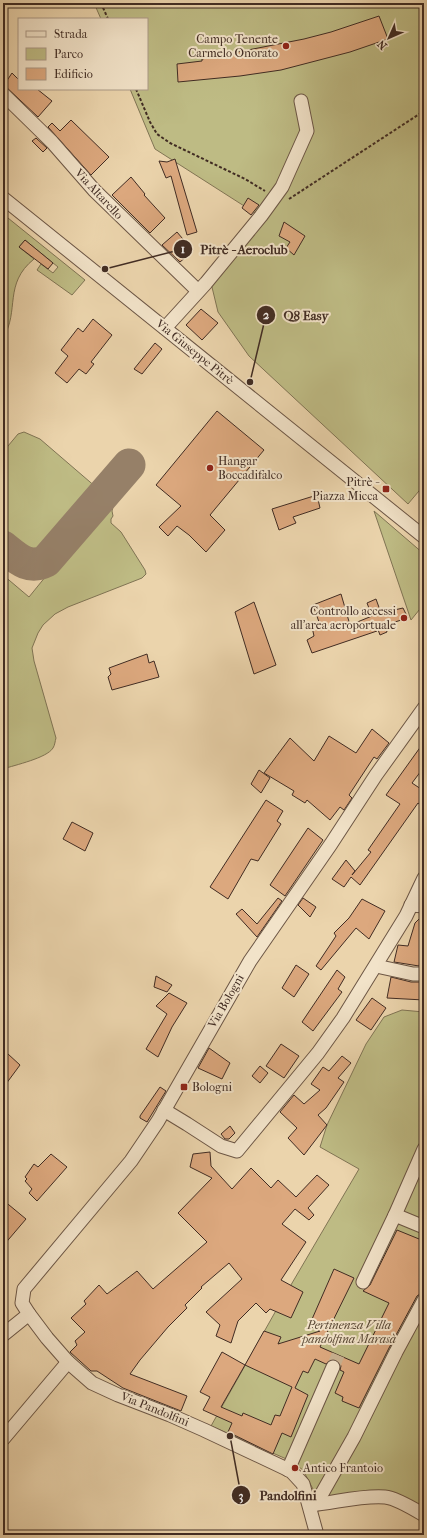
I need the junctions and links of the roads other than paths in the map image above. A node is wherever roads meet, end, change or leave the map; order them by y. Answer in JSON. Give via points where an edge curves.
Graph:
{"nodes":[{"id":1,"x":3,"y":94,"type":"edge"},
{"id":2,"x":301,"y":101,"type":"dead end"},
{"id":3,"x":3,"y":198,"type":"edge"},
{"id":4,"x":198,"y":291,"type":"junction"},
{"id":5,"x":165,"y":328,"type":"junction"},
{"id":6,"x":424,"y":537,"type":"edge"},
{"id":7,"x":424,"y":708,"type":"edge"},
{"id":8,"x":424,"y":878,"type":"edge"},
{"id":9,"x":418,"y":906,"type":"edge"},
{"id":10,"x":376,"y":966,"type":"junction"},
{"id":11,"x":424,"y":974,"type":"edge"},
{"id":12,"x":164,"y":1110,"type":"junction"},
{"id":13,"x":424,"y":1149,"type":"edge"},
{"id":14,"x":395,"y":1215,"type":"junction"},
{"id":15,"x":424,"y":1227,"type":"edge"},
{"id":16,"x":363,"y":1282,"type":"dead end"},
{"id":17,"x":24,"y":1289,"type":"joint"},
{"id":18,"x":424,"y":1300,"type":"edge"},
{"id":19,"x":28,"y":1314,"type":"junction"},
{"id":20,"x":3,"y":1335,"type":"edge"},
{"id":21,"x":68,"y":1362,"type":"junction"},
{"id":22,"x":333,"y":1367,"type":"tunnel mouth"},
{"id":23,"x":3,"y":1439,"type":"edge"},
{"id":24,"x":288,"y":1470,"type":"junction"},
{"id":25,"x":313,"y":1504,"type":"junction"},
{"id":26,"x":424,"y":1515,"type":"edge"},
{"id":27,"x":317,"y":1535,"type":"edge"}],
"edges":[{"from":1,"to":4,"type":"street","name":"Via Altarello","via":[[52,142],[94,190]]},
{"from":2,"to":4,"type":"street","via":[[307,131],[282,187]]},
{"from":3,"to":5,"type":"street","name":"Via Giuseppe Pitrè"},
{"from":4,"to":5,"type":"street"},
{"from":5,"to":6,"type":"street","name":"Via Giuseppe Pitrè"},
{"from":7,"to":12,"type":"street","name":"Via Bologni","via":[[250,961]]},
{"from":8,"to":9,"type":"street"},
{"from":9,"to":10,"type":"street","via":[[406,916]]},
{"from":10,"to":11,"type":"street"},
{"from":10,"to":12,"type":"street","via":[[322,1047],[237,1151],[221,1146]]},
{"from":12,"to":17,"type":"street","name":"Via Bologni","via":[[131,1161]]},
{"from":13,"to":14,"type":"street"},
{"from":14,"to":15,"type":"street"},
{"from":14,"to":16,"type":"street"},
{"from":17,"to":19,"type":"street","name":"Via Pandolfini","via":[[22,1303]]},
{"from":18,"to":25,"type":"street","via":[[354,1437]]},
{"from":19,"to":20,"type":"street"},
{"from":19,"to":21,"type":"street","name":"Via Pandolfini"},
{"from":21,"to":23,"type":"street"},
{"from":21,"to":24,"type":"street","name":"Via Pandolfini","via":[[92,1382],[118,1395],[170,1415]]},
{"from":22,"to":24,"type":"street"},
{"from":24,"to":25,"type":"street","name":"Via Pandolfini","via":[[303,1484]]},
{"from":25,"to":26,"type":"street","via":[[386,1497]]},
{"from":25,"to":27,"type":"street","name":"Via Pandolfini"}]}
